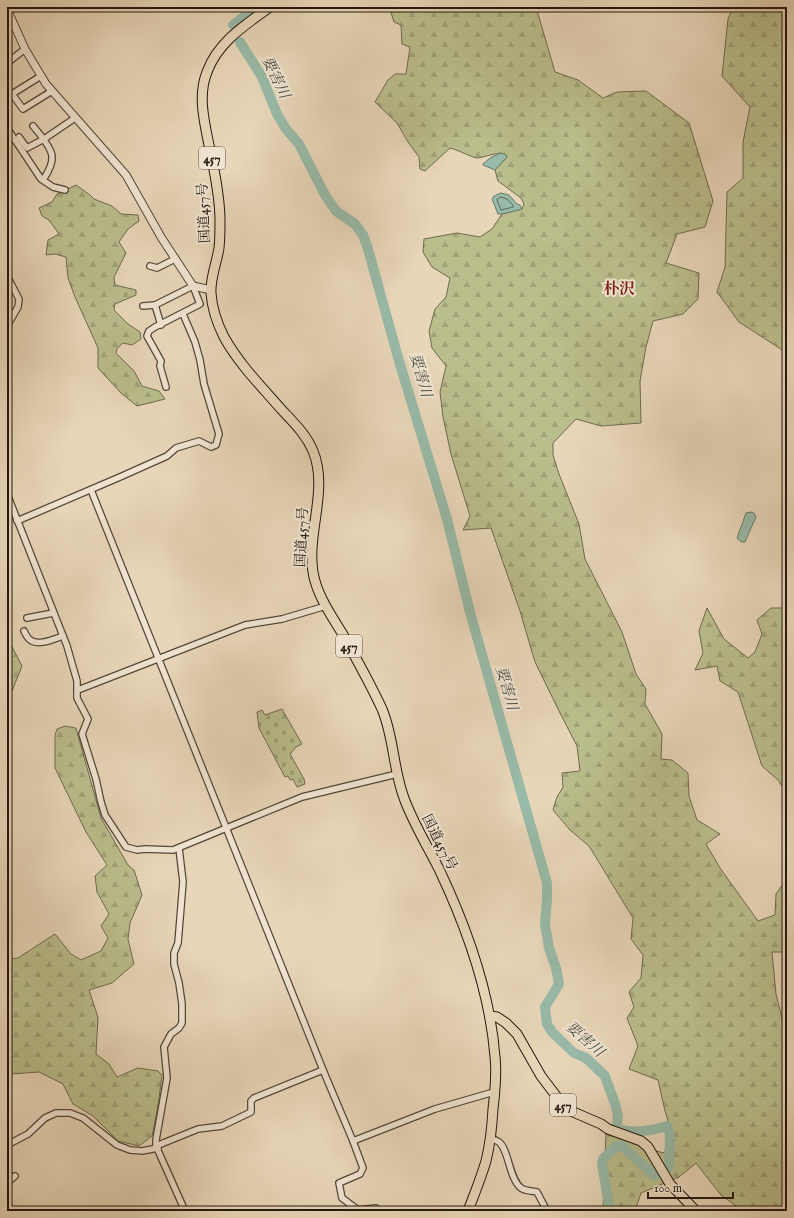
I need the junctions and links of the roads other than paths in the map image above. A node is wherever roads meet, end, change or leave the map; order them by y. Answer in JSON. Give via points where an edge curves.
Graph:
{"nodes":[{"id":1,"x":270,"y":7,"type":"edge"},
{"id":2,"x":7,"y":9,"type":"edge"},
{"id":3,"x":25,"y":50,"type":"junction"},
{"id":4,"x":7,"y":63,"type":"edge"},
{"id":5,"x":41,"y":76,"type":"junction"},
{"id":6,"x":52,"y":91,"type":"junction"},
{"id":7,"x":10,"y":95,"type":"edge"},
{"id":8,"x":75,"y":118,"type":"junction"},
{"id":9,"x":34,"y":126,"type":"dead end"},
{"id":10,"x":7,"y":128,"type":"edge"},
{"id":11,"x":19,"y":137,"type":"dead end"},
{"id":12,"x":44,"y":139,"type":"junction"},
{"id":13,"x":43,"y":180,"type":"junction"},
{"id":14,"x":65,"y":190,"type":"dead end"},
{"id":15,"x":175,"y":259,"type":"junction"},
{"id":16,"x":150,"y":266,"type":"dead end"},
{"id":17,"x":7,"y":276,"type":"edge"},
{"id":18,"x":193,"y":286,"type":"junction"},
{"id":19,"x":211,"y":290,"type":"junction"},
{"id":20,"x":155,"y":305,"type":"junction"},
{"id":21,"x":143,"y":306,"type":"dead end"},
{"id":22,"x":183,"y":314,"type":"junction"},
{"id":23,"x":161,"y":324,"type":"junction"},
{"id":24,"x":7,"y":326,"type":"edge"},
{"id":25,"x":166,"y":387,"type":"dead end"},
{"id":26,"x":91,"y":490,"type":"junction"},
{"id":27,"x":7,"y":494,"type":"edge"},
{"id":28,"x":17,"y":521,"type":"junction"},
{"id":29,"x":326,"y":606,"type":"junction"},
{"id":30,"x":53,"y":613,"type":"junction"},
{"id":31,"x":27,"y":618,"type":"dead end"},
{"id":32,"x":24,"y":631,"type":"dead end"},
{"id":33,"x":63,"y":636,"type":"junction"},
{"id":34,"x":158,"y":659,"type":"junction"},
{"id":35,"x":78,"y":690,"type":"junction"},
{"id":36,"x":397,"y":774,"type":"junction"},
{"id":37,"x":227,"y":828,"type":"junction"},
{"id":38,"x":179,"y":848,"type":"junction"},
{"id":39,"x":490,"y":1016,"type":"junction"},
{"id":40,"x":323,"y":1070,"type":"junction"},
{"id":41,"x":494,"y":1092,"type":"junction"},
{"id":42,"x":490,"y":1138,"type":"junction"},
{"id":43,"x":353,"y":1141,"type":"junction"},
{"id":44,"x":7,"y":1145,"type":"edge"},
{"id":45,"x":157,"y":1147,"type":"junction"},
{"id":46,"x":15,"y":1176,"type":"dead end"},
{"id":47,"x":7,"y":1184,"type":"edge"},
{"id":48,"x":185,"y":1211,"type":"edge"},
{"id":49,"x":378,"y":1211,"type":"edge"},
{"id":50,"x":468,"y":1211,"type":"edge"},
{"id":51,"x":547,"y":1211,"type":"edge"},
{"id":52,"x":696,"y":1211,"type":"edge"}],
"edges":[{"from":1,"to":19,"type":"highway","name":"国道457号","number":"457","via":[[223,44],[206,74],[202,110],[218,196],[220,224],[220,244]]},
{"from":2,"to":3,"type":"street"},
{"from":3,"to":4,"type":"street"},
{"from":3,"to":5,"type":"street"},
{"from":5,"to":6,"type":"street"},
{"from":5,"to":7,"type":"street"},
{"from":6,"to":7,"type":"street","via":[[23,109]]},
{"from":6,"to":8,"type":"street"},
{"from":8,"to":12,"type":"street"},
{"from":8,"to":15,"type":"street","via":[[126,175]]},
{"from":9,"to":12,"type":"street"},
{"from":10,"to":13,"type":"street"},
{"from":11,"to":12,"type":"street","via":[[27,148]]},
{"from":12,"to":13,"type":"street","via":[[52,156],[50,168]]},
{"from":13,"to":14,"type":"street","via":[[53,187]]},
{"from":15,"to":16,"type":"street","via":[[157,268]]},
{"from":15,"to":18,"type":"street"},
{"from":17,"to":24,"type":"street","via":[[19,299],[18,307]]},
{"from":18,"to":19,"type":"street"},
{"from":18,"to":20,"type":"street"},
{"from":18,"to":22,"type":"street","via":[[200,304]]},
{"from":19,"to":29,"type":"highway","name":"国道457号","number":"457","via":[[217,321],[235,354],[246,370],[306,437],[314,453],[318,486],[312,569]]},
{"from":20,"to":21,"type":"street"},
{"from":20,"to":23,"type":"street"},
{"from":22,"to":23,"type":"street"},
{"from":22,"to":26,"type":"street","via":[[200,360],[204,384],[219,434],[218,443],[213,447],[199,440],[176,448],[167,456]]},
{"from":23,"to":25,"type":"street","via":[[149,331],[147,336],[161,361]]},
{"from":26,"to":28,"type":"street"},
{"from":26,"to":34,"type":"street"},
{"from":27,"to":28,"type":"street"},
{"from":28,"to":30,"type":"street"},
{"from":29,"to":34,"type":"street","via":[[282,619],[245,625]]},
{"from":29,"to":36,"type":"highway","name":"国道457号","number":"457","via":[[382,710],[390,732]]},
{"from":30,"to":31,"type":"street"},
{"from":30,"to":33,"type":"street"},
{"from":32,"to":33,"type":"street","via":[[29,639],[36,642]]},
{"from":33,"to":35,"type":"street"},
{"from":34,"to":35,"type":"street"},
{"from":34,"to":37,"type":"street"},
{"from":35,"to":38,"type":"street","via":[[77,698],[88,720],[82,734],[96,779],[100,802],[122,842],[126,847],[137,850]]},
{"from":36,"to":37,"type":"street","via":[[302,797]]},
{"from":36,"to":39,"type":"highway","name":"国道457号","number":"457","via":[[412,818],[439,870],[462,924],[480,973]]},
{"from":37,"to":38,"type":"street"},
{"from":37,"to":40,"type":"street"},
{"from":38,"to":45,"type":"street","via":[[183,882],[174,964],[182,1004],[182,1023],[164,1047],[167,1078],[156,1133]]},
{"from":39,"to":41,"type":"highway","number":"457","via":[[495,1058]]},
{"from":39,"to":52,"type":"highway","number":"457","via":[[506,1023],[517,1034],[541,1076],[564,1105],[608,1129],[641,1141],[648,1147],[670,1184]]},
{"from":40,"to":43,"type":"street"},
{"from":40,"to":45,"type":"street","via":[[254,1098],[251,1101],[251,1112],[222,1126],[198,1129]]},
{"from":41,"to":42,"type":"highway","number":"457"},
{"from":41,"to":43,"type":"street","via":[[435,1109]]},
{"from":42,"to":50,"type":"highway","number":"457","via":[[486,1161]]},
{"from":42,"to":51,"type":"street","via":[[499,1142],[503,1148],[520,1187],[537,1192]]},
{"from":43,"to":49,"type":"street","via":[[363,1168],[360,1174],[339,1183],[342,1198],[358,1210],[376,1208]]},
{"from":44,"to":45,"type":"street","via":[[28,1134],[45,1118],[70,1113],[83,1118],[117,1145],[142,1151]]},
{"from":45,"to":48,"type":"street"},
{"from":46,"to":47,"type":"street"}]}
